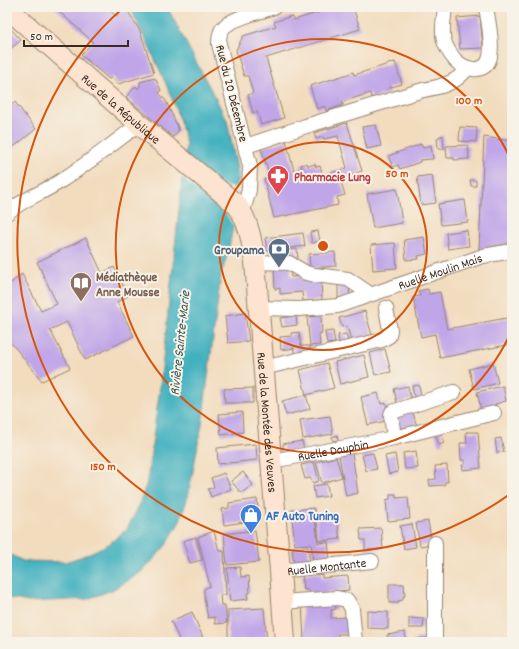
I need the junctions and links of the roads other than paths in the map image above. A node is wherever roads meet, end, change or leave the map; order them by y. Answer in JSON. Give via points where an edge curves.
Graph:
{"nodes":[{"id":1,"x":274,"y":7,"type":"edge"},
{"id":2,"x":445,"y":7,"type":"edge"},
{"id":3,"x":486,"y":7,"type":"edge"},
{"id":4,"x":7,"y":8,"type":"edge"},
{"id":5,"x":467,"y":68,"type":"junction"},
{"id":6,"x":139,"y":124,"type":"junction"},
{"id":7,"x":246,"y":146,"type":"junction"},
{"id":8,"x":239,"y":207,"type":"junction"},
{"id":9,"x":7,"y":213,"type":"edge"},
{"id":10,"x":512,"y":251,"type":"edge"},
{"id":11,"x":255,"y":262,"type":"junction"},
{"id":12,"x":370,"y":294,"type":"junction"},
{"id":13,"x":259,"y":308,"type":"junction"},
{"id":14,"x":386,"y":308,"type":"dead end"},
{"id":15,"x":263,"y":368,"type":"junction"},
{"id":16,"x":454,"y":392,"type":"dead end"},
{"id":17,"x":494,"y":413,"type":"dead end"},
{"id":18,"x":394,"y":438,"type":"junction"},
{"id":19,"x":272,"y":461,"type":"junction"},
{"id":20,"x":435,"y":543,"type":"dead end"},
{"id":21,"x":372,"y":561,"type":"dead end"},
{"id":22,"x":280,"y":571,"type":"junction"},
{"id":23,"x":282,"y":602,"type":"junction"},
{"id":24,"x":285,"y":642,"type":"edge"},
{"id":25,"x":355,"y":642,"type":"edge"},
{"id":26,"x":435,"y":642,"type":"edge"}],
"edges":[{"from":1,"to":7,"type":"street","name":"Rue du 20 Décembre","via":[[230,22],[219,35],[219,44]]},
{"from":2,"to":5,"type":"street","via":[[444,41],[456,60]]},
{"from":3,"to":5,"type":"street","via":[[491,34],[490,59],[482,68]]},
{"from":4,"to":6,"type":"main road","name":"Rue de la République"},
{"from":5,"to":7,"type":"street","via":[[463,75],[443,86],[423,90]]},
{"from":6,"to":8,"type":"main road","name":"Rue de la République"},
{"from":6,"to":9,"type":"street","via":[[58,184],[17,204]]},
{"from":7,"to":8,"type":"street","name":"Rue du 20 Décembre","via":[[251,177],[245,204]]},
{"from":8,"to":11,"type":"main road","name":"Rue de la Montée des Veuves","via":[[249,227]]},
{"from":10,"to":12,"type":"street","name":"Ruelle Moulin Mais","via":[[483,256]]},
{"from":11,"to":12,"type":"street","via":[[290,263],[310,274],[348,279]]},
{"from":11,"to":13,"type":"main road","name":"Rue de la Montée des Veuves"},
{"from":12,"to":13,"type":"street","name":"Ruelle Moulin Mais","via":[[338,306],[299,309]]},
{"from":13,"to":15,"type":"main road","name":"Rue de la Montée des Veuves"},
{"from":14,"to":15,"type":"street","via":[[390,330],[389,336],[382,340]]},
{"from":15,"to":19,"type":"main road","name":"Rue de la Montée des Veuves"},
{"from":16,"to":18,"type":"street","via":[[392,412]]},
{"from":17,"to":18,"type":"street","name":"Ruelle Dauphin"},
{"from":18,"to":19,"type":"street","name":"Ruelle Dauphin"},
{"from":19,"to":22,"type":"main road","name":"Rue de la Montée des Veuves"},
{"from":20,"to":26,"type":"street"},
{"from":21,"to":22,"type":"street","name":"Ruelle Montante"},
{"from":22,"to":23,"type":"main road","name":"Rue de la Montée des Veuves"},
{"from":23,"to":24,"type":"main road","name":"Rue de la Montée des Veuves"},
{"from":23,"to":25,"type":"street","via":[[337,598],[347,600],[352,609]]}]}
